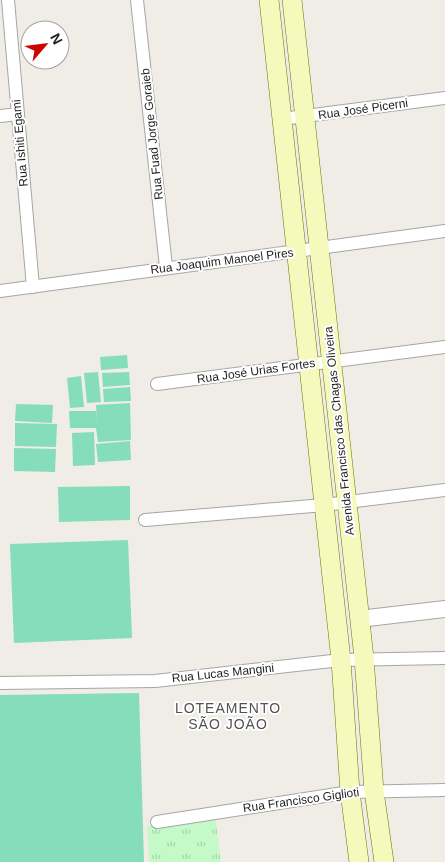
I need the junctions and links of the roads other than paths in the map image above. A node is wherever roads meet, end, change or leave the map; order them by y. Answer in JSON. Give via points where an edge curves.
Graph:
{"nodes":[{"id":1,"x":8,"y":0,"type":"edge"},
{"id":2,"x":137,"y":0,"type":"edge"},
{"id":3,"x":269,"y":0,"type":"edge"},
{"id":4,"x":292,"y":0,"type":"edge"},
{"id":5,"x":445,"y":98,"type":"edge"},
{"id":6,"x":18,"y":114,"type":"junction"},
{"id":7,"x":0,"y":116,"type":"edge"},
{"id":8,"x":305,"y":116,"type":"junction"},
{"id":9,"x":282,"y":119,"type":"junction"},
{"id":10,"x":445,"y":231,"type":"edge"},
{"id":11,"x":320,"y":248,"type":"junction"},
{"id":12,"x":296,"y":251,"type":"junction"},
{"id":13,"x":166,"y":267,"type":"junction"},
{"id":14,"x":33,"y":286,"type":"junction"},
{"id":15,"x":0,"y":292,"type":"edge"},
{"id":16,"x":445,"y":347,"type":"edge"},
{"id":17,"x":331,"y":360,"type":"junction"},
{"id":18,"x":309,"y":365,"type":"junction"},
{"id":19,"x":157,"y":384,"type":"dead end"},
{"id":20,"x":445,"y":490,"type":"edge"},
{"id":21,"x":346,"y":502,"type":"junction"},
{"id":22,"x":324,"y":505,"type":"junction"},
{"id":23,"x":144,"y":520,"type":"dead end"},
{"id":24,"x":445,"y":609,"type":"edge"},
{"id":25,"x":359,"y":619,"type":"junction"},
{"id":26,"x":364,"y":658,"type":"junction"},
{"id":27,"x":445,"y":658,"type":"edge"},
{"id":28,"x":341,"y":660,"type":"junction"},
{"id":29,"x":0,"y":683,"type":"edge"},
{"id":30,"x":445,"y":790,"type":"edge"},
{"id":31,"x":374,"y":791,"type":"junction"},
{"id":32,"x":350,"y":792,"type":"junction"},
{"id":33,"x":157,"y":822,"type":"dead end"},
{"id":34,"x":359,"y":862,"type":"edge"},
{"id":35,"x":384,"y":862,"type":"edge"}],
"edges":[{"from":1,"to":6,"type":"street","name":"Rua Ishiti Egami"},
{"from":2,"to":13,"type":"street","name":"Rua Fuad Jorge Goraieb"},
{"from":3,"to":9,"type":"main road","name":"Avenida Francisco das Chagas Oliveira"},
{"from":4,"to":8,"type":"main road","name":"Avenida Francisco das Chagas Oliveira"},
{"from":5,"to":8,"type":"street","name":"Rua José Picerni"},
{"from":6,"to":7,"type":"street"},
{"from":6,"to":14,"type":"street","name":"Rua Ishiti Egami"},
{"from":8,"to":9,"type":"street","name":"Rua José Picerni"},
{"from":8,"to":11,"type":"main road","name":"Avenida Francisco das Chagas Oliveira"},
{"from":9,"to":12,"type":"main road","name":"Avenida Francisco das Chagas Oliveira"},
{"from":10,"to":11,"type":"street","name":"Rua Joaquim Manoel Pires"},
{"from":11,"to":12,"type":"street","name":"Rua Joaquim Manoel Pires"},
{"from":11,"to":17,"type":"main road","name":"Avenida Francisco das Chagas Oliveira"},
{"from":12,"to":13,"type":"street","name":"Rua Joaquim Manoel Pires"},
{"from":12,"to":18,"type":"main road","name":"Avenida Francisco das Chagas Oliveira"},
{"from":13,"to":14,"type":"street","name":"Rua Joaquim Manoel Pires"},
{"from":14,"to":15,"type":"street","name":"Rua Joaquim Manoel Pires"},
{"from":16,"to":17,"type":"street","name":"Rua José Urias Fortes"},
{"from":17,"to":18,"type":"street","name":"Rua José Urias Fortes"},
{"from":17,"to":21,"type":"main road","name":"Avenida Francisco das Chagas Oliveira"},
{"from":18,"to":19,"type":"street","name":"Rua José Urias Fortes"},
{"from":18,"to":22,"type":"main road","name":"Avenida Francisco das Chagas Oliveira"},
{"from":20,"to":21,"type":"street"},
{"from":21,"to":22,"type":"street"},
{"from":21,"to":25,"type":"main road","name":"Avenida Francisco das Chagas Oliveira"},
{"from":22,"to":23,"type":"street"},
{"from":22,"to":28,"type":"main road","name":"Avenida Francisco das Chagas Oliveira"},
{"from":24,"to":25,"type":"street"},
{"from":25,"to":26,"type":"main road","name":"Avenida Francisco das Chagas Oliveira"},
{"from":26,"to":27,"type":"street","name":"Rua Lucas Mangini"},
{"from":26,"to":28,"type":"street","name":"Rua Lucas Mangini"},
{"from":26,"to":31,"type":"main road","name":"Avenida Francisco das Chagas Oliveira"},
{"from":28,"to":29,"type":"street","name":"Rua Lucas Mangini","via":[[155,681]]},
{"from":28,"to":32,"type":"main road","name":"Avenida Francisco das Chagas Oliveira"},
{"from":30,"to":31,"type":"street","name":"Rua Francisco Giglioti"},
{"from":31,"to":32,"type":"street","name":"Rua Francisco Giglioti"},
{"from":31,"to":35,"type":"main road","name":"Avenida Francisco das Chagas Oliveira"},
{"from":32,"to":33,"type":"street","name":"Rua Francisco Giglioti"},
{"from":32,"to":34,"type":"main road","name":"Avenida Francisco das Chagas Oliveira"}]}
